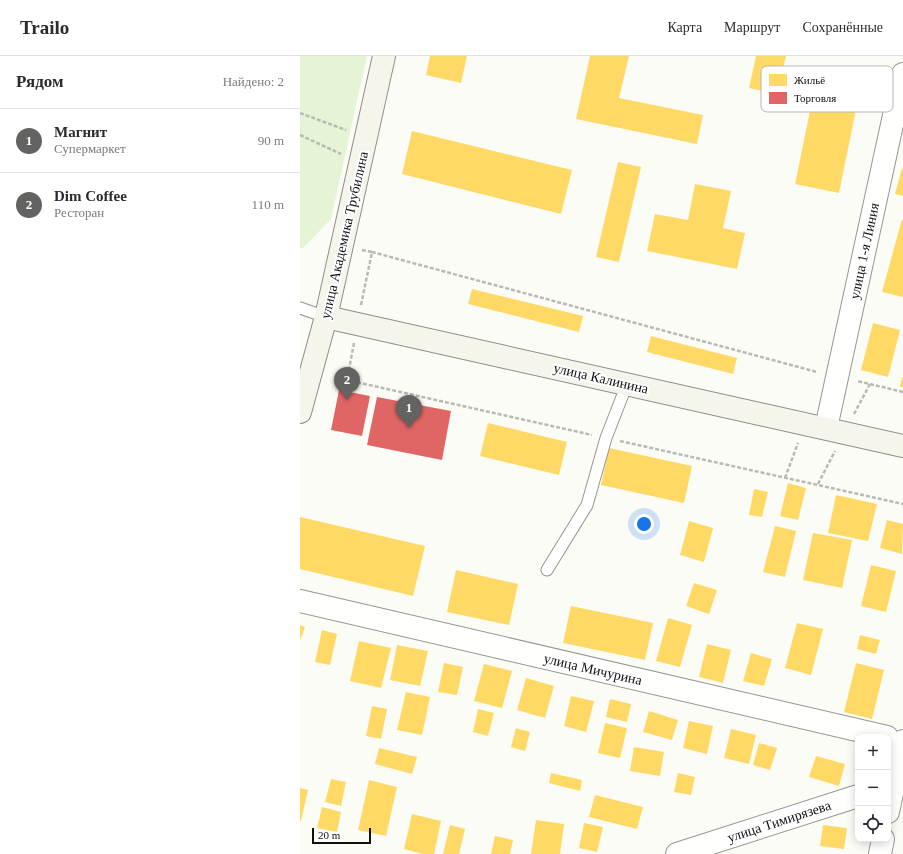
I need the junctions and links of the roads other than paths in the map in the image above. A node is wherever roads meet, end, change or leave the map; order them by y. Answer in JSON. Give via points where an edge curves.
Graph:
{"nodes":[{"id":1,"x":384,"y":56,"type":"edge"},
{"id":2,"x":903,"y":74,"type":"edge"},
{"id":3,"x":300,"y":308,"type":"edge"},
{"id":4,"x":326,"y":318,"type":"junction"},
{"id":5,"x":627,"y":384,"type":"junction"},
{"id":6,"x":300,"y":412,"type":"edge"},
{"id":7,"x":826,"y":428,"type":"junction"},
{"id":8,"x":903,"y":446,"type":"edge"},
{"id":9,"x":547,"y":570,"type":"dead end"},
{"id":10,"x":300,"y":601,"type":"edge"},
{"id":11,"x":874,"y":734,"type":"edge"},
{"id":12,"x":891,"y":738,"type":"edge"},
{"id":13,"x":903,"y":741,"type":"edge"},
{"id":14,"x":891,"y":785,"type":"edge"},
{"id":15,"x":855,"y":797,"type":"edge"},
{"id":16,"x":882,"y":842,"type":"edge"},
{"id":17,"x":677,"y":854,"type":"edge"},
{"id":18,"x":880,"y":854,"type":"edge"}],
"edges":[{"from":1,"to":4,"type":"main road","name":"улица Академика Трубилина"},
{"from":2,"to":7,"type":"street","name":"улица 1-я Линия"},
{"from":3,"to":4,"type":"lane","name":"улица Калинина"},
{"from":4,"to":5,"type":"main road","name":"улица Калинина"},
{"from":4,"to":6,"type":"main road","name":"улица Академика Трубилина"},
{"from":5,"to":7,"type":"main road","name":"улица Калинина"},
{"from":5,"to":9,"type":"lane","via":[[606,438],[587,505]]},
{"from":7,"to":8,"type":"main road","name":"улица Калинина"},
{"from":10,"to":11,"type":"street","name":"улица Мичурина"},
{"from":12,"to":13,"type":"street","name":"улица Мичурина"},
{"from":13,"to":14,"type":"street"},
{"from":15,"to":17,"type":"street","name":"улица Тимирязева"},
{"from":16,"to":18,"type":"street"}]}
